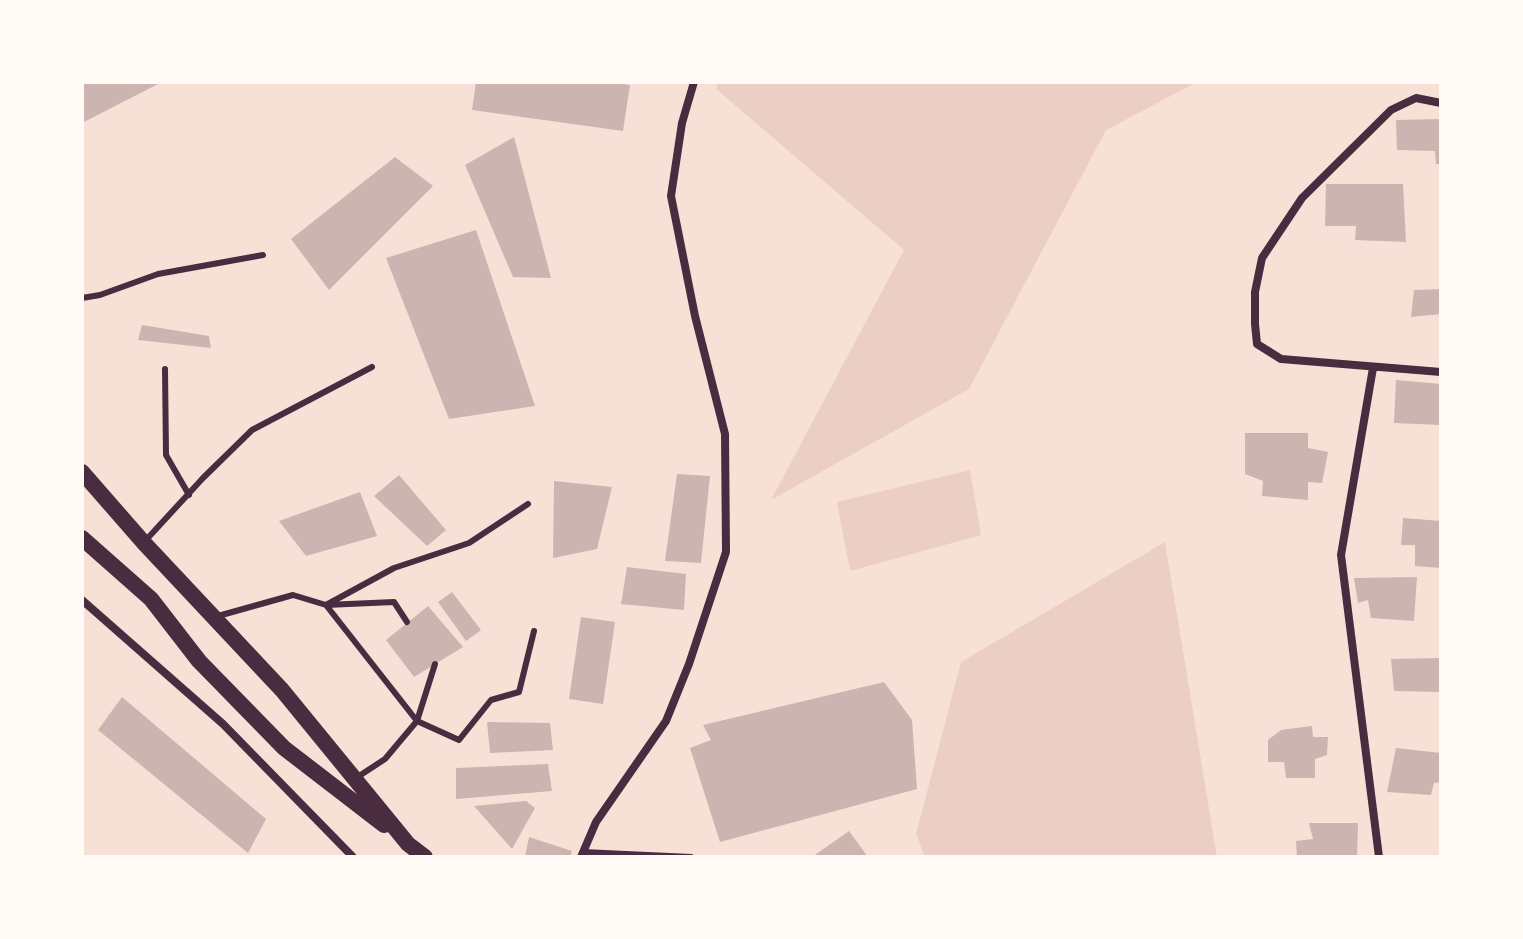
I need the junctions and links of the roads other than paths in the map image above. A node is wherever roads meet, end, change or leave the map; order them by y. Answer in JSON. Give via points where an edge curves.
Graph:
{"nodes":[{"id":1,"x":694,"y":82,"type":"edge"},
{"id":2,"x":1441,"y":103,"type":"edge"},
{"id":3,"x":263,"y":255,"type":"dead end"},
{"id":4,"x":82,"y":298,"type":"edge"},
{"id":5,"x":372,"y":367,"type":"dead end"},
{"id":6,"x":1373,"y":368,"type":"junction"},
{"id":7,"x":165,"y":369,"type":"dead end"},
{"id":8,"x":1441,"y":372,"type":"edge"},
{"id":9,"x":82,"y":472,"type":"edge"},
{"id":10,"x":189,"y":495,"type":"junction"},
{"id":11,"x":528,"y":504,"type":"dead end"},
{"id":12,"x":82,"y":538,"type":"edge"},
{"id":13,"x":144,"y":543,"type":"junction"},
{"id":14,"x":82,"y":600,"type":"edge"},
{"id":15,"x":326,"y":605,"type":"junction"},
{"id":16,"x":214,"y":617,"type":"junction"},
{"id":17,"x":407,"y":622,"type":"dead end"},
{"id":18,"x":534,"y":631,"type":"dead end"},
{"id":19,"x":435,"y":664,"type":"dead end"},
{"id":20,"x":417,"y":721,"type":"junction"},
{"id":21,"x":355,"y":779,"type":"junction"},
{"id":22,"x":408,"y":844,"type":"junction"},
{"id":23,"x":582,"y":854,"type":"edge"},
{"id":24,"x":353,"y":857,"type":"edge"},
{"id":25,"x":425,"y":857,"type":"edge"},
{"id":26,"x":691,"y":857,"type":"edge"},
{"id":27,"x":1379,"y":857,"type":"edge"}],
"edges":[{"from":1,"to":23,"type":"street","via":[[671,196],[725,434],[726,552],[666,721],[596,822]]},
{"from":2,"to":6,"type":"street","via":[[1416,98],[1391,110],[1302,198],[1262,258],[1255,292],[1257,344],[1281,359]]},
{"from":3,"to":4,"type":"lane","via":[[158,274]]},
{"from":5,"to":10,"type":"lane","via":[[252,430]]},
{"from":6,"to":8,"type":"street"},
{"from":6,"to":27,"type":"street","via":[[1341,555]]},
{"from":7,"to":10,"type":"lane","via":[[166,455]]},
{"from":9,"to":13,"type":"main road"},
{"from":10,"to":13,"type":"lane"},
{"from":11,"to":15,"type":"lane","via":[[469,543],[394,568]]},
{"from":12,"to":22,"type":"main road","via":[[151,599],[199,661],[284,748]]},
{"from":13,"to":16,"type":"main road"},
{"from":14,"to":24,"type":"street","via":[[223,724]]},
{"from":15,"to":16,"type":"lane","via":[[293,595]]},
{"from":15,"to":17,"type":"lane","via":[[394,602]]},
{"from":15,"to":20,"type":"lane"},
{"from":16,"to":21,"type":"main road"},
{"from":18,"to":20,"type":"lane","via":[[519,692],[491,700],[459,740]]},
{"from":19,"to":20,"type":"lane"},
{"from":20,"to":21,"type":"lane","via":[[385,759]]},
{"from":21,"to":22,"type":"main road"},
{"from":22,"to":25,"type":"main road"},
{"from":23,"to":26,"type":"lane"}]}
